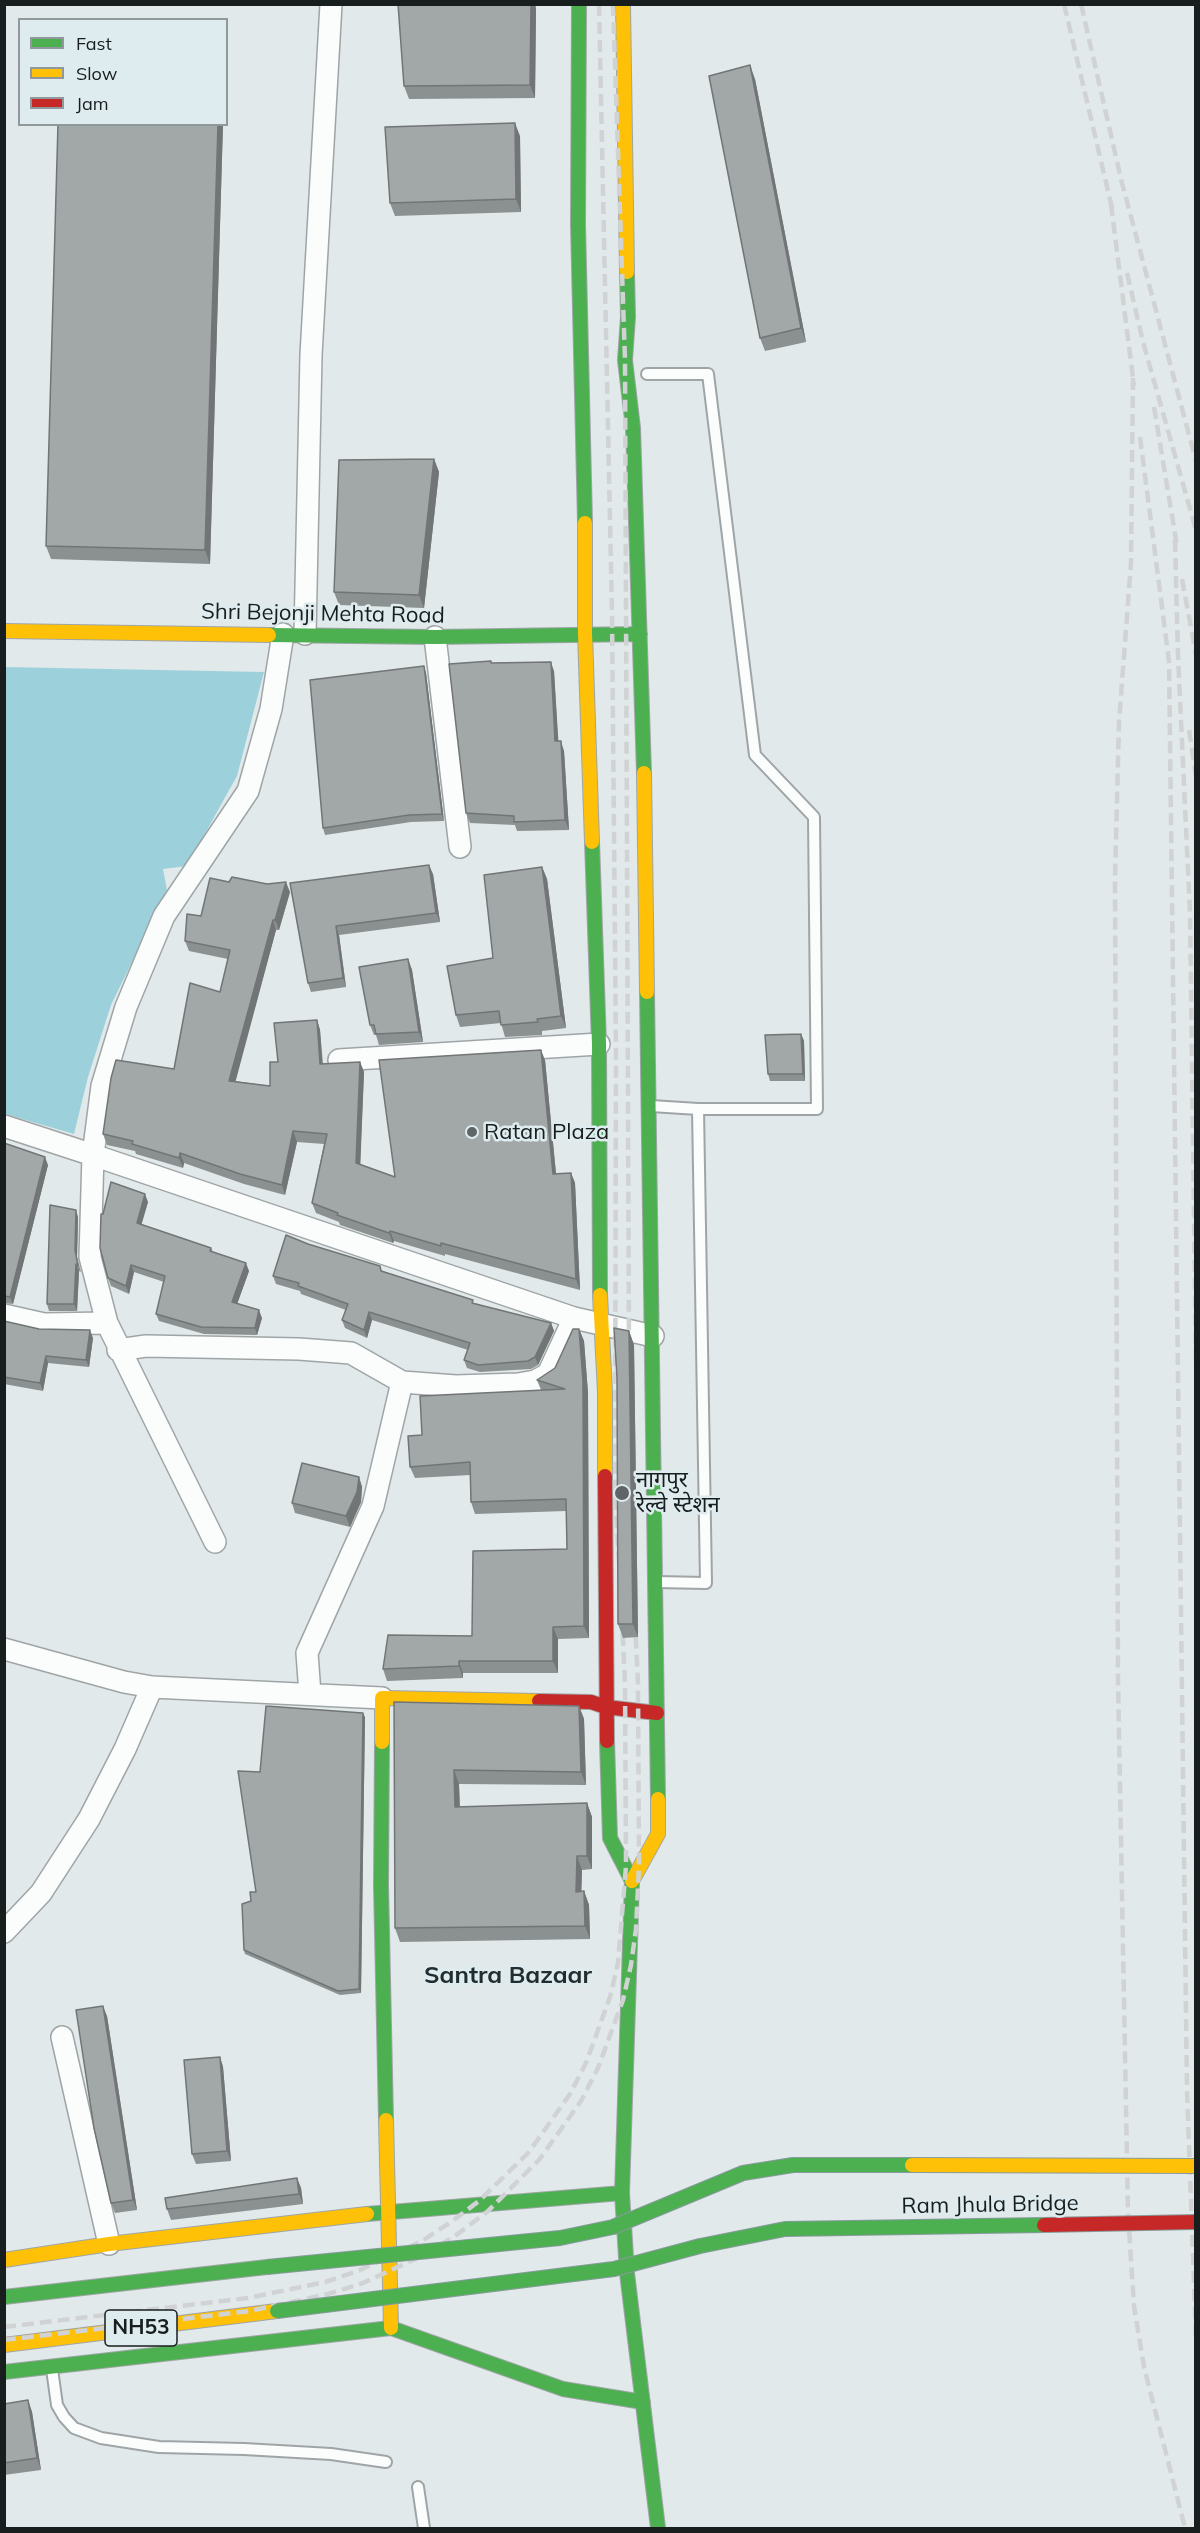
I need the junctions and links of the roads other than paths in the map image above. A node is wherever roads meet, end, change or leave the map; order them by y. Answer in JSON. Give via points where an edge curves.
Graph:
{"nodes":[{"id":1,"x":331,"y":4,"type":"edge"},
{"id":2,"x":579,"y":4,"type":"edge"},
{"id":3,"x":623,"y":4,"type":"edge"},
{"id":4,"x":628,"y":317,"type":"junction"},
{"id":5,"x":609,"y":318,"type":"dead end"},
{"id":6,"x":647,"y":374,"type":"dead end"},
{"id":7,"x":4,"y":631,"type":"edge"},
{"id":8,"x":585,"y":633,"type":"junction"},
{"id":9,"x":283,"y":634,"type":"junction"},
{"id":10,"x":304,"y":634,"type":"junction"},
{"id":11,"x":640,"y":634,"type":"junction"},
{"id":12,"x":435,"y":637,"type":"junction"},
{"id":13,"x":460,"y":847,"type":"dead end"},
{"id":14,"x":599,"y":1044,"type":"junction"},
{"id":15,"x":339,"y":1060,"type":"dead end"},
{"id":16,"x":648,"y":1106,"type":"junction"},
{"id":17,"x":698,"y":1109,"type":"junction"},
{"id":18,"x":4,"y":1126,"type":"edge"},
{"id":19,"x":93,"y":1155,"type":"junction"},
{"id":20,"x":4,"y":1315,"type":"edge"},
{"id":21,"x":574,"y":1318,"type":"junction"},
{"id":22,"x":106,"y":1323,"type":"junction"},
{"id":23,"x":600,"y":1326,"type":"junction"},
{"id":24,"x":653,"y":1336,"type":"junction"},
{"id":25,"x":118,"y":1350,"type":"junction"},
{"id":26,"x":402,"y":1382,"type":"junction"},
{"id":27,"x":215,"y":1542,"type":"dead end"},
{"id":28,"x":656,"y":1582,"type":"junction"},
{"id":29,"x":4,"y":1649,"type":"edge"},
{"id":30,"x":152,"y":1687,"type":"junction"},
{"id":31,"x":310,"y":1694,"type":"junction"},
{"id":32,"x":382,"y":1698,"type":"junction"},
{"id":33,"x":606,"y":1707,"type":"junction"},
{"id":34,"x":657,"y":1713,"type":"junction"},
{"id":35,"x":632,"y":1881,"type":"junction"},
{"id":36,"x":4,"y":1932,"type":"edge"},
{"id":37,"x":62,"y":2037,"type":"dead end"},
{"id":38,"x":1196,"y":2166,"type":"edge"},
{"id":39,"x":622,"y":2193,"type":"junction"},
{"id":40,"x":389,"y":2212,"type":"junction"},
{"id":41,"x":1196,"y":2222,"type":"edge"},
{"id":42,"x":109,"y":2244,"type":"junction"},
{"id":43,"x":4,"y":2260,"type":"edge"},
{"id":44,"x":4,"y":2296,"type":"edge"},
{"id":45,"x":391,"y":2328,"type":"junction"},
{"id":46,"x":4,"y":2345,"type":"edge"},
{"id":47,"x":51,"y":2367,"type":"junction"},
{"id":48,"x":4,"y":2372,"type":"edge"},
{"id":49,"x":642,"y":2402,"type":"junction"},
{"id":50,"x":386,"y":2462,"type":"dead end"},
{"id":51,"x":418,"y":2487,"type":"dead end"},
{"id":52,"x":424,"y":2529,"type":"edge"},
{"id":53,"x":658,"y":2529,"type":"edge"}],
"edges":[{"from":1,"to":10,"type":"street","via":[[311,355]]},
{"from":2,"to":8,"type":"main road","via":[[578,224],[585,318]]},
{"from":3,"to":4,"type":"main road"},
{"from":4,"to":5,"type":"main road"},
{"from":4,"to":11,"type":"main road","via":[[625,360],[633,428]]},
{"from":6,"to":17,"type":"lane","via":[[708,374],[755,755],[814,817],[817,1109]]},
{"from":7,"to":9,"type":"main road","name":"Shri Bejonji Mehta Road"},
{"from":8,"to":11,"type":"main road","name":"Shri Bejonji Mehta Road"},
{"from":8,"to":12,"type":"main road","name":"Shri Bejonji Mehta Road"},
{"from":8,"to":14,"type":"main road"},
{"from":9,"to":10,"type":"main road","name":"Shri Bejonji Mehta Road"},
{"from":9,"to":19,"type":"street","via":[[271,709],[248,791],[164,916],[126,1006],[102,1086]]},
{"from":10,"to":12,"type":"main road","name":"Shri Bejonji Mehta Road"},
{"from":11,"to":16,"type":"main road"},
{"from":12,"to":13,"type":"street"},
{"from":14,"to":15,"type":"street"},
{"from":14,"to":23,"type":"main road"},
{"from":16,"to":17,"type":"lane"},
{"from":16,"to":24,"type":"main road"},
{"from":17,"to":28,"type":"lane","via":[[706,1583]]},
{"from":18,"to":19,"type":"street"},
{"from":19,"to":21,"type":"street"},
{"from":19,"to":22,"type":"street","via":[[90,1257]]},
{"from":20,"to":22,"type":"street","via":[[44,1324]]},
{"from":21,"to":23,"type":"street"},
{"from":21,"to":26,"type":"street","via":[[548,1374],[535,1381],[456,1386]]},
{"from":22,"to":25,"type":"street"},
{"from":23,"to":24,"type":"street"},
{"from":23,"to":33,"type":"main road","via":[[605,1392]]},
{"from":24,"to":28,"type":"main road"},
{"from":25,"to":26,"type":"street","via":[[146,1346],[351,1353]]},
{"from":25,"to":27,"type":"street"},
{"from":26,"to":31,"type":"street","via":[[373,1506],[306,1653]]},
{"from":28,"to":34,"type":"main road"},
{"from":29,"to":30,"type":"street"},
{"from":30,"to":31,"type":"street"},
{"from":30,"to":36,"type":"street","via":[[88,1819],[41,1893]]},
{"from":31,"to":32,"type":"street"},
{"from":32,"to":33,"type":"main road","via":[[591,1702]]},
{"from":32,"to":40,"type":"main road","via":[[381,1886]]},
{"from":33,"to":34,"type":"main road"},
{"from":33,"to":35,"type":"main road","via":[[610,1838]]},
{"from":34,"to":35,"type":"main road","via":[[658,1834]]},
{"from":35,"to":39,"type":"main road"},
{"from":37,"to":42,"type":"street"},
{"from":38,"to":44,"type":"main road","name":"Ram Jhula Bridge","number":"NH53","bridge":true,"via":[[793,2165],[743,2173],[613,2227],[560,2238]]},
{"from":39,"to":40,"type":"main road"},
{"from":39,"to":49,"type":"main road"},
{"from":40,"to":42,"type":"main road"},
{"from":40,"to":45,"type":"main road"},
{"from":41,"to":46,"type":"main road","name":"Ram Jhula Bridge","number":"NH53","bridge":true,"via":[[785,2229],[614,2269]]},
{"from":42,"to":43,"type":"main road"},
{"from":45,"to":47,"type":"main road"},
{"from":45,"to":49,"type":"main road","via":[[563,2389]]},
{"from":47,"to":48,"type":"main road"},
{"from":47,"to":50,"type":"lane","via":[[57,2404],[64,2417],[74,2428],[101,2438],[159,2447],[298,2452]]},
{"from":49,"to":53,"type":"main road"},
{"from":51,"to":52,"type":"lane"}]}
